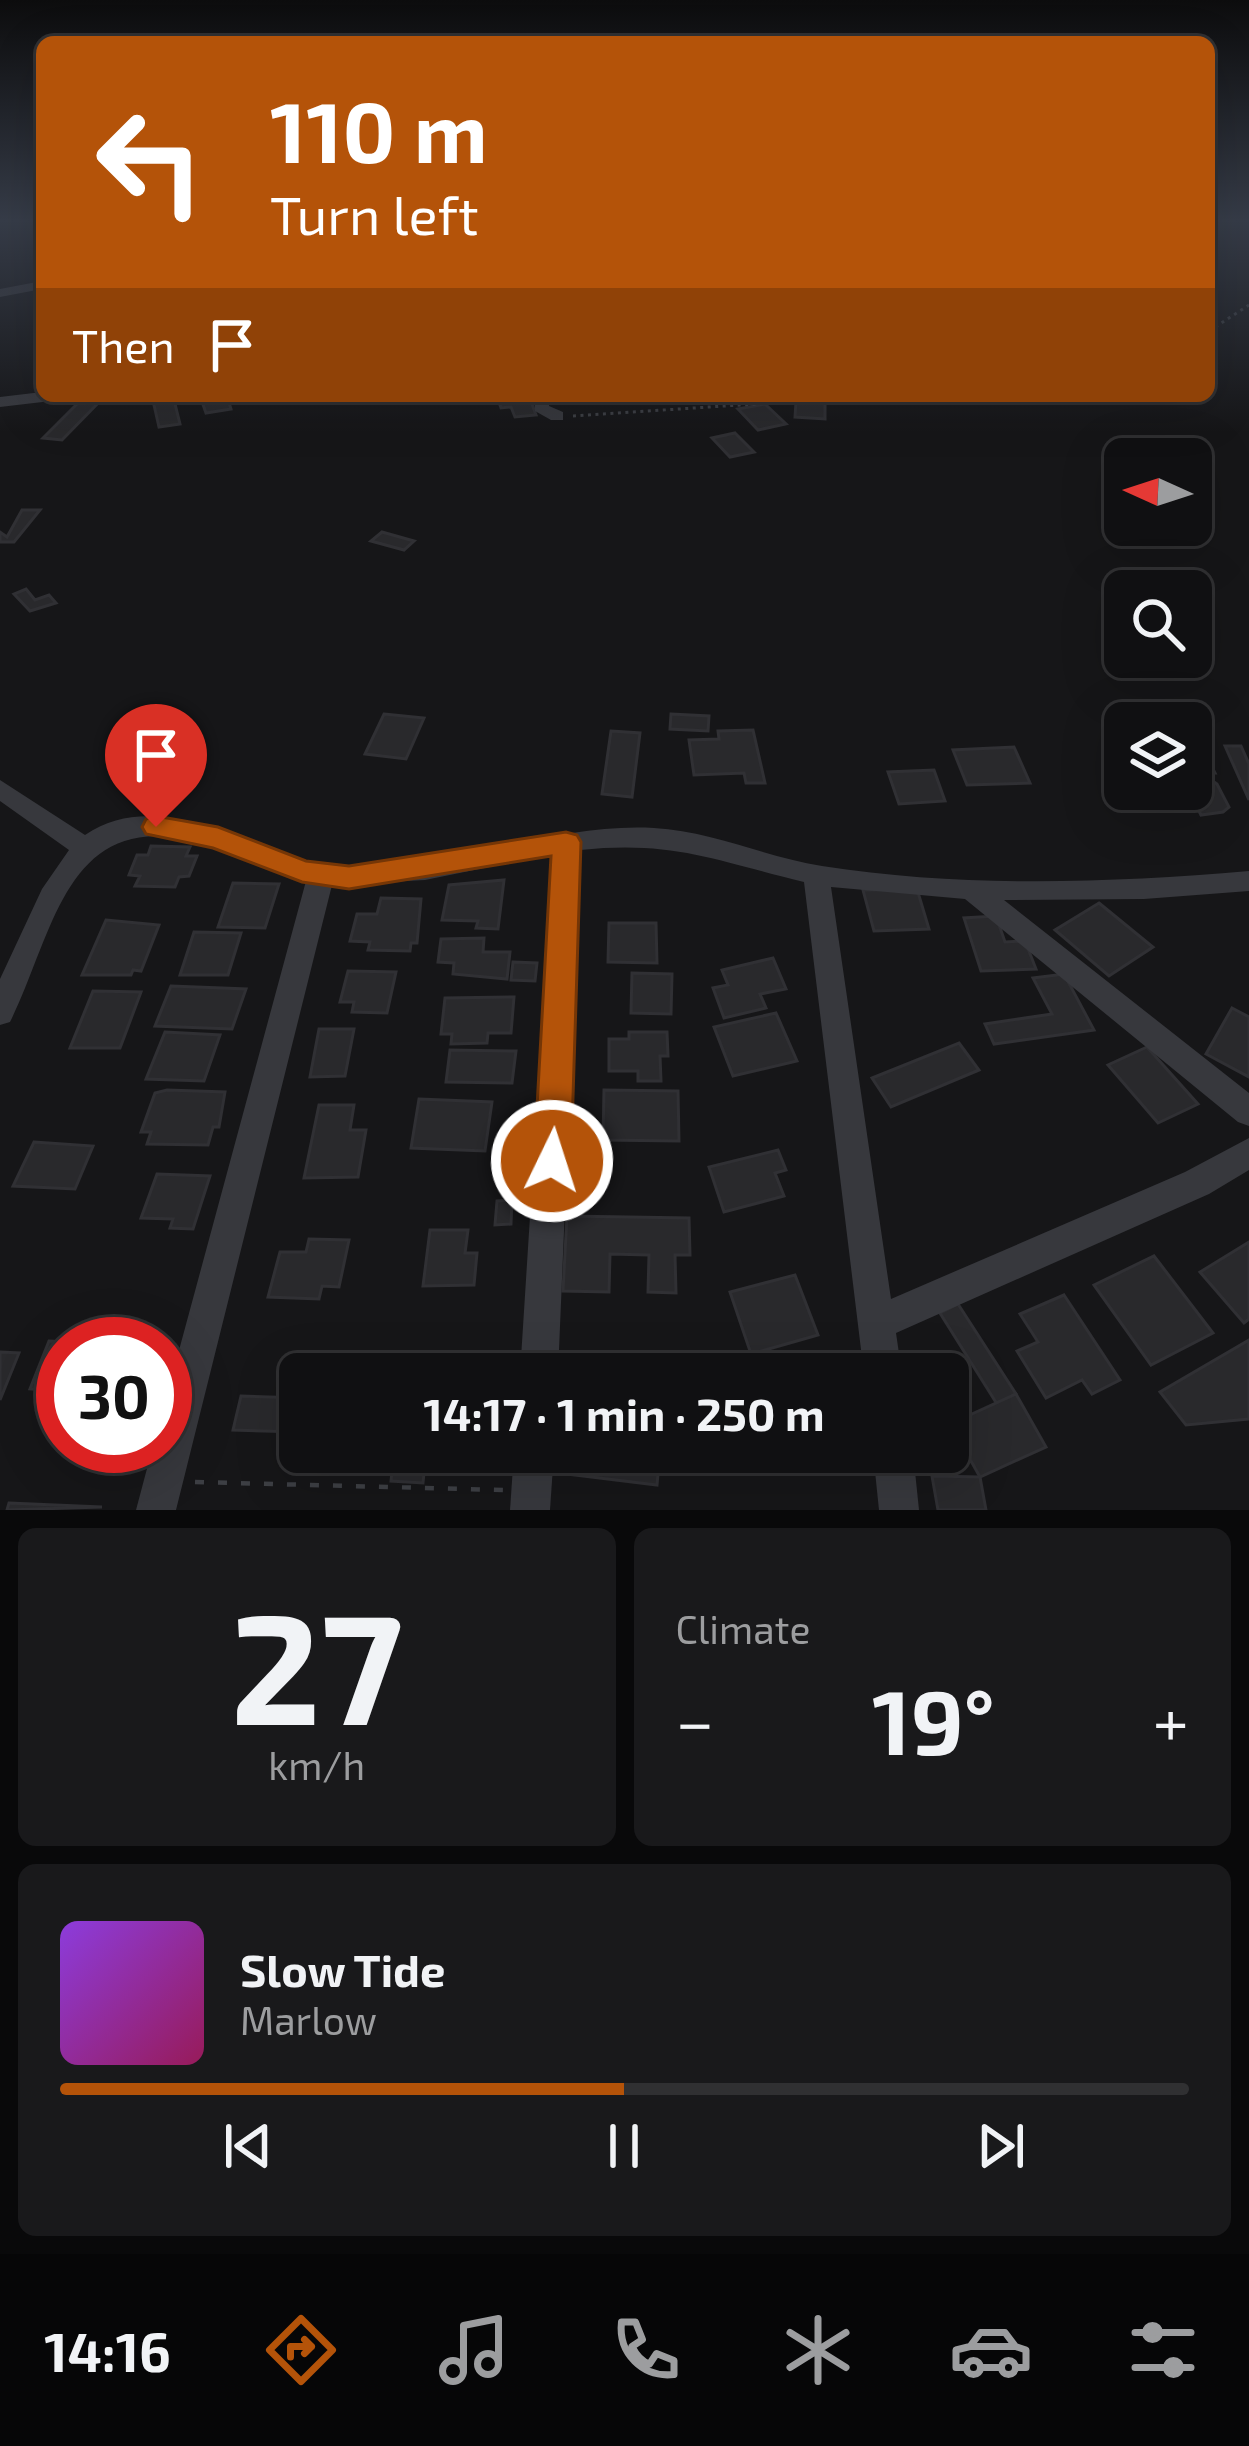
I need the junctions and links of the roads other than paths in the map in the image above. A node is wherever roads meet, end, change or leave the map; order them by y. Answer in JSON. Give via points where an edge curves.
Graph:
{"nodes":[{"id":1,"x":36,"y":399,"type":"edge"},
{"id":2,"x":542,"y":402,"type":"edge"},
{"id":3,"x":6,"y":406,"type":"edge"},
{"id":4,"x":557,"y":416,"type":"road end"},
{"id":5,"x":0,"y":789,"type":"edge"},
{"id":6,"x":566,"y":842,"type":"junction"},
{"id":7,"x":83,"y":847,"type":"junction"},
{"id":8,"x":816,"y":875,"type":"junction"},
{"id":9,"x":321,"y":876,"type":"junction"},
{"id":10,"x":1249,"y":881,"type":"edge"},
{"id":11,"x":970,"y":888,"type":"junction"},
{"id":12,"x":0,"y":1013,"type":"edge"},
{"id":13,"x":1249,"y":1112,"type":"edge"},
{"id":14,"x":1249,"y":1153,"type":"edge"},
{"id":15,"x":877,"y":1323,"type":"junction"},
{"id":16,"x":540,"y":1353,"type":"edge"},
{"id":17,"x":881,"y":1353,"type":"edge"},
{"id":18,"x":895,"y":1473,"type":"edge"},
{"id":19,"x":160,"y":1496,"type":"edge"},
{"id":20,"x":899,"y":1510,"type":"edge"}],
"edges":[{"from":1,"to":3,"type":"street"},
{"from":2,"to":4,"type":"street"},
{"from":5,"to":7,"type":"street"},
{"from":6,"to":8,"type":"street","via":[[687,840]]},
{"from":6,"to":9,"type":"street","via":[[404,872]]},
{"from":6,"to":16,"type":"street"},
{"from":7,"to":9,"type":"street","via":[[122,830],[172,828]]},
{"from":7,"to":12,"type":"street"},
{"from":8,"to":11,"type":"street"},
{"from":8,"to":15,"type":"street"},
{"from":9,"to":19,"type":"street"},
{"from":10,"to":11,"type":"street"},
{"from":11,"to":13,"type":"street"},
{"from":14,"to":15,"type":"street"},
{"from":15,"to":17,"type":"street"},
{"from":18,"to":20,"type":"street"}]}
